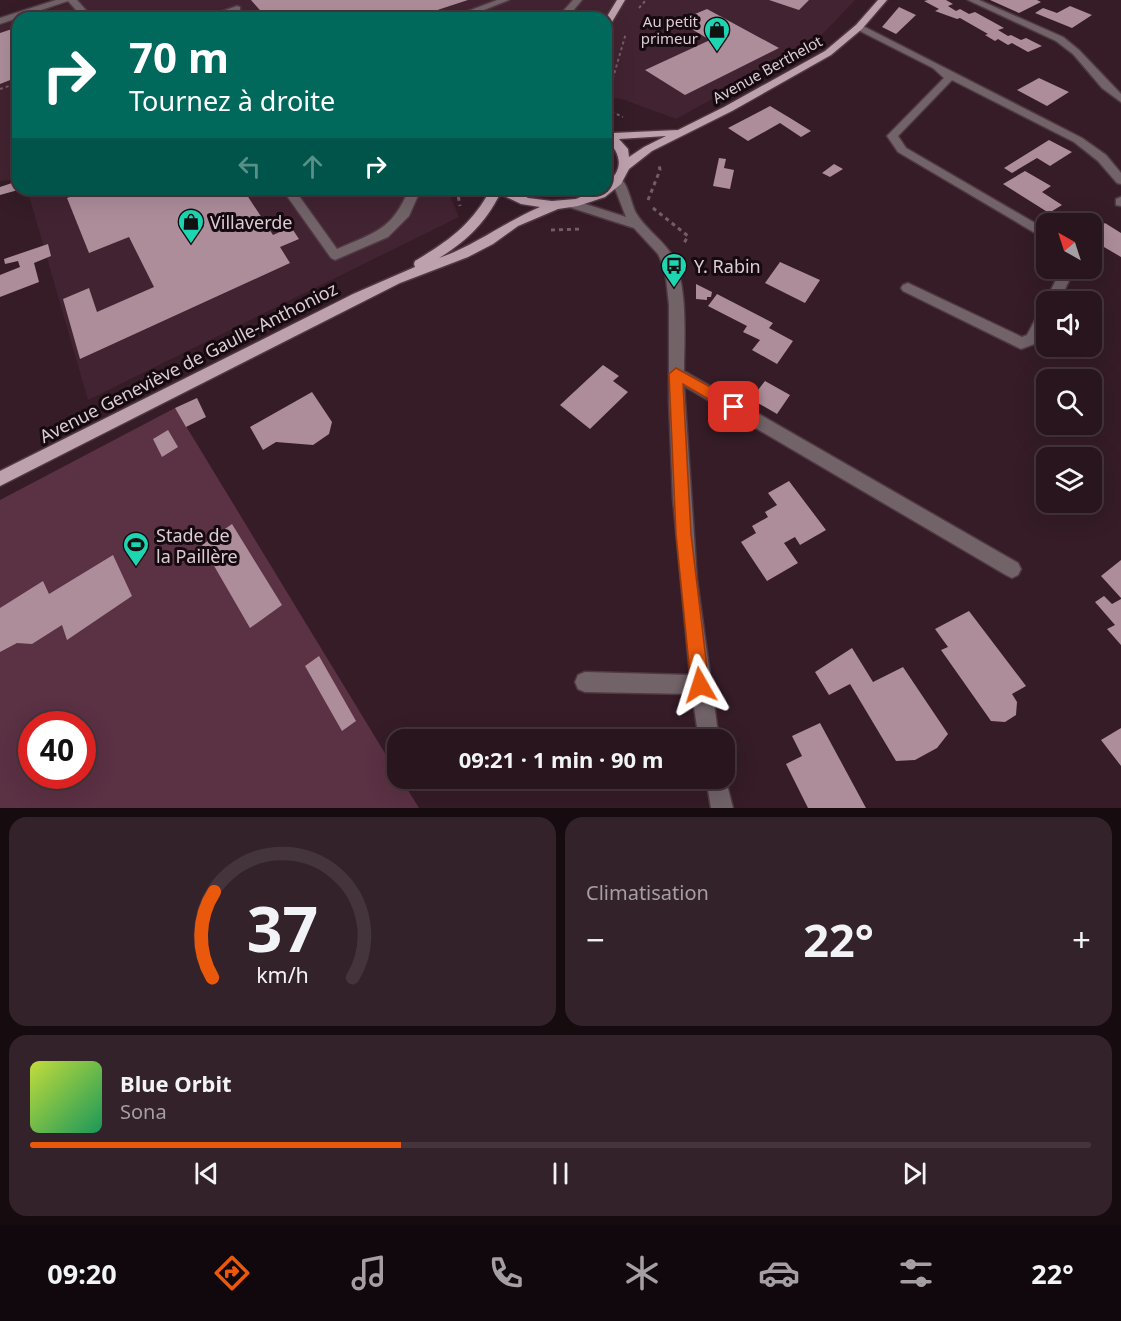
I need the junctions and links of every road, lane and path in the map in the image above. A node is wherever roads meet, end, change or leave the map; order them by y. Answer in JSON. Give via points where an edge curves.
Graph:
{"nodes":[{"id":1,"x":65,"y":0,"type":"edge"},
{"id":2,"x":72,"y":0,"type":"edge"},
{"id":3,"x":231,"y":0,"type":"edge"},
{"id":4,"x":505,"y":0,"type":"edge"},
{"id":5,"x":578,"y":0,"type":"edge"},
{"id":6,"x":621,"y":0,"type":"edge"},
{"id":7,"x":645,"y":0,"type":"edge"},
{"id":8,"x":883,"y":0,"type":"edge"},
{"id":9,"x":972,"y":0,"type":"edge"},
{"id":10,"x":237,"y":9,"type":"junction"},
{"id":11,"x":28,"y":12,"type":"edge"},
{"id":12,"x":83,"y":12,"type":"edge"},
{"id":13,"x":227,"y":12,"type":"edge"},
{"id":14,"x":240,"y":12,"type":"edge"},
{"id":15,"x":472,"y":12,"type":"edge"},
{"id":16,"x":567,"y":12,"type":"edge"},
{"id":17,"x":635,"y":14,"type":"dead end"},
{"id":18,"x":612,"y":15,"type":"edge"},
{"id":19,"x":859,"y":27,"type":"junction"},
{"id":20,"x":626,"y":31,"type":"dead end"},
{"id":21,"x":946,"y":73,"type":"junction"},
{"id":22,"x":612,"y":81,"type":"edge"},
{"id":23,"x":1121,"y":99,"type":"edge"},
{"id":24,"x":612,"y":112,"type":"edge"},
{"id":25,"x":630,"y":123,"type":"dead end"},
{"id":26,"x":686,"y":131,"type":"junction"},
{"id":27,"x":612,"y":134,"type":"edge"},
{"id":28,"x":612,"y":139,"type":"edge"},
{"id":29,"x":624,"y":166,"type":"junction"},
{"id":30,"x":1121,"y":180,"type":"edge"},
{"id":31,"x":618,"y":181,"type":"junction"},
{"id":32,"x":612,"y":186,"type":"edge"},
{"id":33,"x":292,"y":195,"type":"edge"},
{"id":34,"x":412,"y":195,"type":"edge"},
{"id":35,"x":458,"y":195,"type":"edge"},
{"id":36,"x":494,"y":195,"type":"edge"},
{"id":37,"x":512,"y":195,"type":"edge"},
{"id":38,"x":600,"y":195,"type":"edge"},
{"id":39,"x":573,"y":204,"type":"junction"},
{"id":40,"x":460,"y":205,"type":"dead end"},
{"id":41,"x":554,"y":206,"type":"junction"},
{"id":42,"x":638,"y":225,"type":"junction"},
{"id":43,"x":1036,"y":230,"type":"edge"},
{"id":44,"x":395,"y":280,"type":"junction"},
{"id":45,"x":908,"y":288,"type":"dead end"},
{"id":46,"x":1036,"y":332,"type":"edge"},
{"id":47,"x":676,"y":374,"type":"junction"},
{"id":48,"x":0,"y":479,"type":"edge"},
{"id":49,"x":1012,"y":569,"type":"dead end"},
{"id":50,"x":585,"y":682,"type":"dead end"},
{"id":51,"x":700,"y":685,"type":"junction"},
{"id":52,"x":707,"y":729,"type":"edge"},
{"id":53,"x":718,"y":789,"type":"edge"},
{"id":54,"x":722,"y":808,"type":"edge"}],
"edges":[{"from":1,"to":11,"type":"street"},
{"from":2,"to":12,"type":"street"},
{"from":3,"to":10,"type":"street"},
{"from":4,"to":15,"type":"street"},
{"from":5,"to":16,"type":"street"},
{"from":6,"to":18,"type":"main road"},
{"from":7,"to":17,"type":"path"},
{"from":8,"to":19,"type":"main road","name":"Avenue Berthelot"},
{"from":9,"to":23,"type":"street","via":[[1070,47],[1104,88]]},
{"from":10,"to":13,"type":"street"},
{"from":10,"to":14,"type":"street"},
{"from":19,"to":21,"type":"street"},
{"from":19,"to":26,"type":"main road","name":"Avenue Berthelot","via":[[807,66]]},
{"from":20,"to":22,"type":"path"},
{"from":21,"to":30,"type":"street","via":[[1078,140],[1102,158]]},
{"from":21,"to":43,"type":"street","via":[[949,77],[944,86],[892,136],[894,142],[912,157]]},
{"from":24,"to":25,"type":"path"},
{"from":26,"to":27,"type":"main road","name":"Avenue Berthelot"},
{"from":26,"to":29,"type":"main road","name":"Avenue Berthelot","via":[[648,149]]},
{"from":28,"to":29,"type":"main road","via":[[624,155]]},
{"from":29,"to":31,"type":"main road"},
{"from":31,"to":32,"type":"main road"},
{"from":31,"to":42,"type":"street","via":[[626,206]]},
{"from":33,"to":34,"type":"street","via":[[336,255],[384,234],[405,213]]},
{"from":35,"to":40,"type":"path"},
{"from":36,"to":44,"type":"main road","name":"Avenue Geneviève de Gaulle-Anthonioz","via":[[473,228]]},
{"from":37,"to":41,"type":"main road"},
{"from":38,"to":39,"type":"main road"},
{"from":39,"to":41,"type":"main road"},
{"from":39,"to":42,"type":"street"},
{"from":41,"to":44,"type":"main road","name":"Avenue Geneviève de Gaulle-Anthonioz","via":[[514,223],[464,254]]},
{"from":42,"to":47,"type":"street","via":[[671,267],[676,302]]},
{"from":44,"to":48,"type":"main road","name":"Avenue Geneviève de Gaulle-Anthonioz"},
{"from":45,"to":46,"type":"street","via":[[1021,343],[1032,339]]},
{"from":47,"to":49,"type":"street"},
{"from":47,"to":51,"type":"street","via":[[684,534]]},
{"from":50,"to":51,"type":"street"},
{"from":51,"to":52,"type":"street"},
{"from":53,"to":54,"type":"street"}]}
